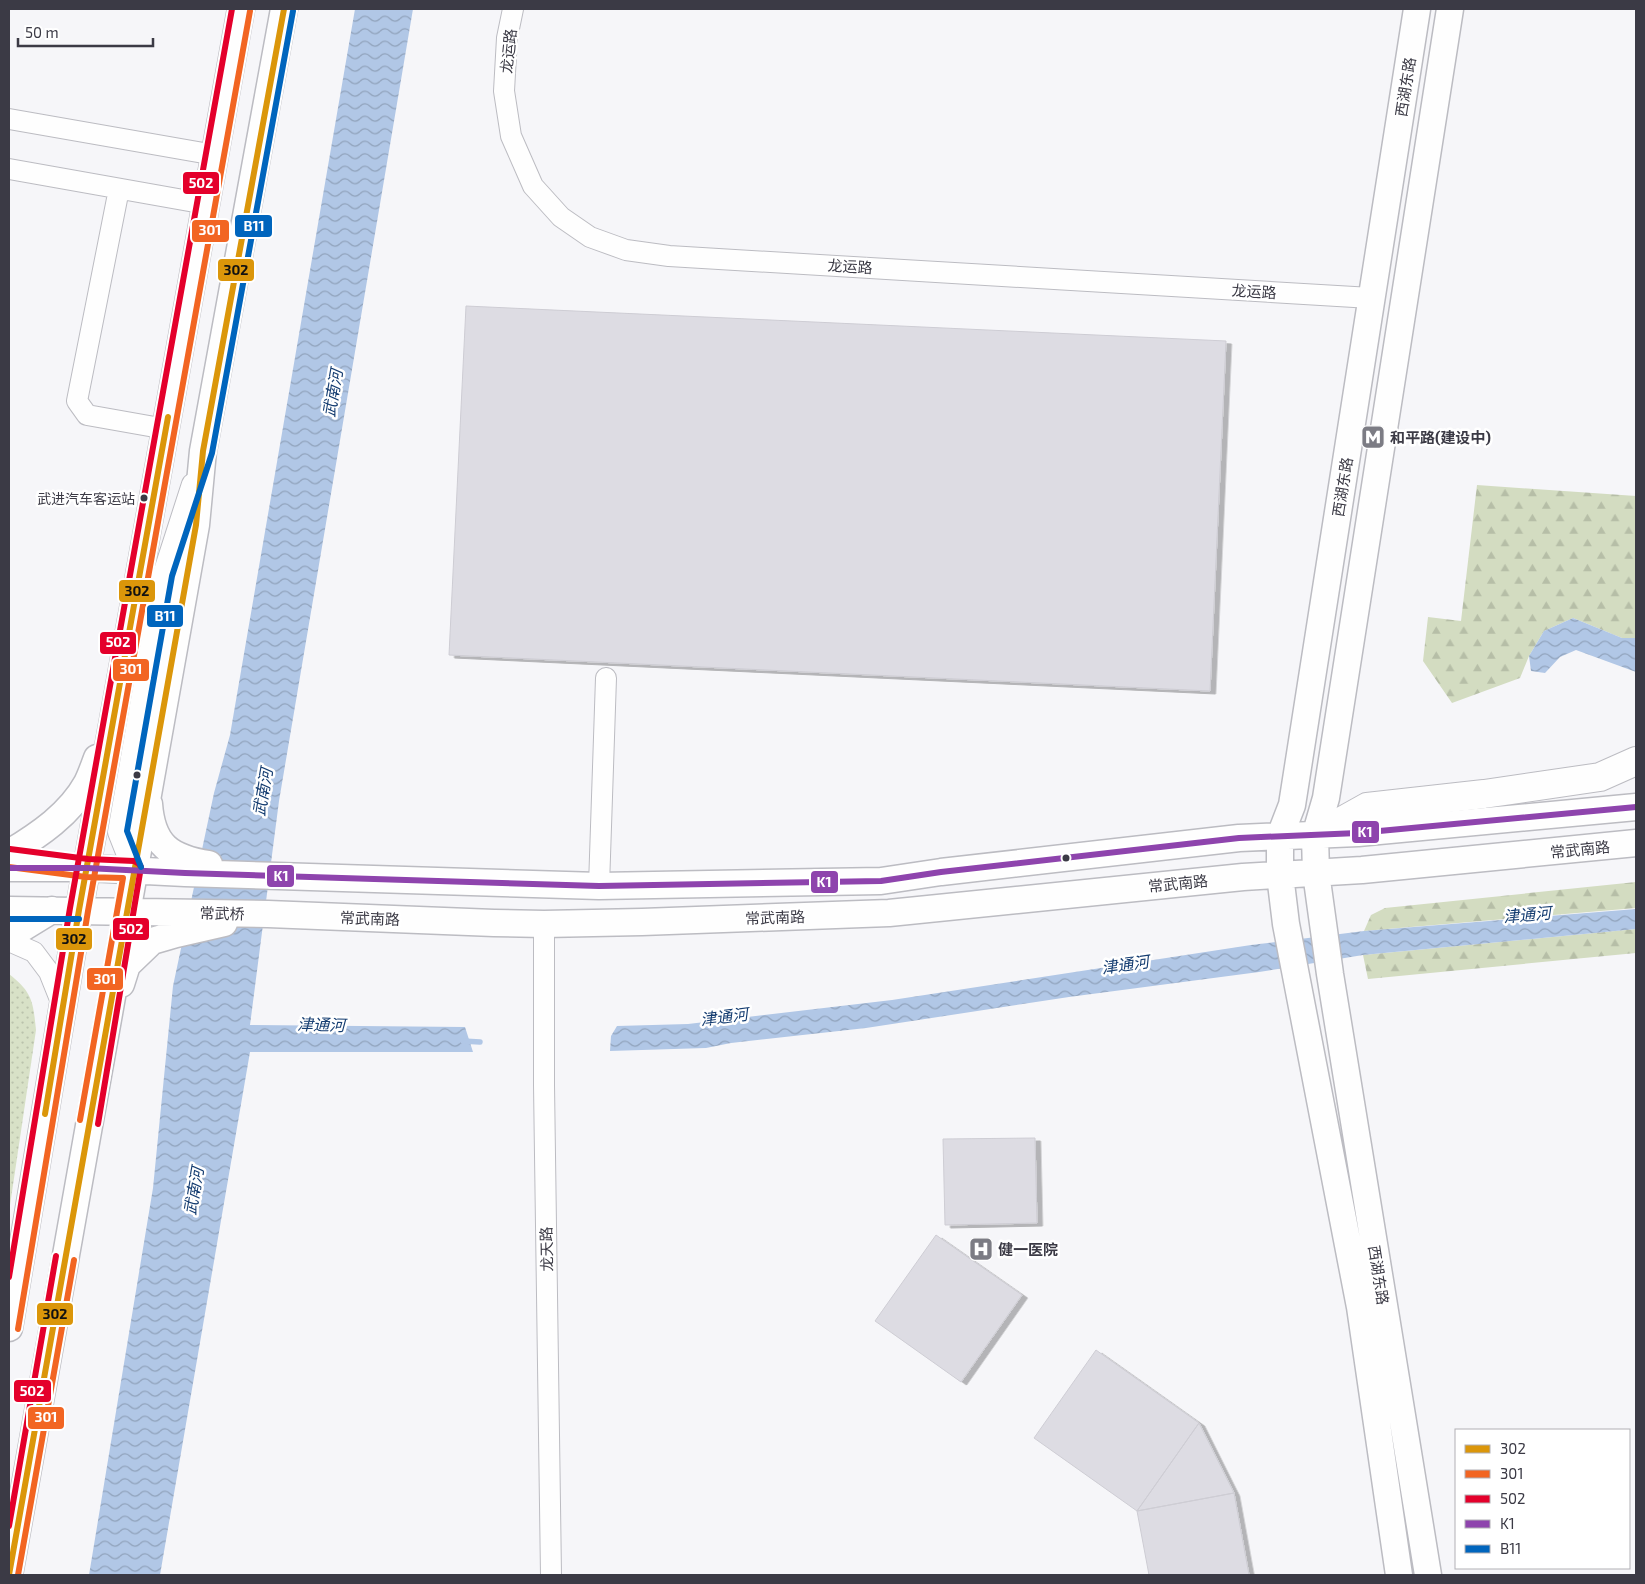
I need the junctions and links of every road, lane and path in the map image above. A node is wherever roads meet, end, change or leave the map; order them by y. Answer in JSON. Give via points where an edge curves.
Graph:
{"nodes":[{"id":1,"x":241,"y":9,"type":"edge"},
{"id":2,"x":284,"y":9,"type":"edge"},
{"id":3,"x":513,"y":9,"type":"edge"},
{"id":4,"x":1417,"y":9,"type":"edge"},
{"id":5,"x":1450,"y":9,"type":"edge"},
{"id":6,"x":9,"y":120,"type":"edge"},
{"id":7,"x":215,"y":155,"type":"junction"},
{"id":8,"x":9,"y":170,"type":"edge"},
{"id":9,"x":118,"y":189,"type":"junction"},
{"id":10,"x":206,"y":204,"type":"junction"},
{"id":11,"x":1371,"y":298,"type":"junction"},
{"id":12,"x":166,"y":429,"type":"junction"},
{"id":13,"x":203,"y":451,"type":"junction"},
{"id":14,"x":606,"y":678,"type":"dead end"},
{"id":15,"x":115,"y":716,"type":"junction"},
{"id":16,"x":1636,"y":761,"type":"edge"},
{"id":17,"x":148,"y":787,"type":"junction"},
{"id":18,"x":1636,"y":807,"type":"edge"},
{"id":19,"x":1280,"y":836,"type":"junction"},
{"id":20,"x":1315,"y":836,"type":"junction"},
{"id":21,"x":1636,"y":843,"type":"edge"},
{"id":22,"x":9,"y":853,"type":"edge"},
{"id":23,"x":9,"y":858,"type":"edge"},
{"id":24,"x":186,"y":867,"type":"junction"},
{"id":25,"x":9,"y":868,"type":"edge"},
{"id":26,"x":86,"y":868,"type":"junction"},
{"id":27,"x":133,"y":870,"type":"junction"},
{"id":28,"x":1316,"y":874,"type":"junction"},
{"id":29,"x":1280,"y":875,"type":"junction"},
{"id":30,"x":599,"y":886,"type":"junction"},
{"id":31,"x":9,"y":910,"type":"edge"},
{"id":32,"x":52,"y":910,"type":"junction"},
{"id":33,"x":79,"y":910,"type":"junction"},
{"id":34,"x":126,"y":911,"type":"junction"},
{"id":35,"x":268,"y":914,"type":"joint"},
{"id":36,"x":176,"y":923,"type":"junction"},
{"id":37,"x":544,"y":924,"type":"junction"},
{"id":38,"x":9,"y":932,"type":"edge"},
{"id":39,"x":9,"y":941,"type":"edge"},
{"id":40,"x":63,"y":1008,"type":"junction"},
{"id":41,"x":104,"y":1036,"type":"junction"},
{"id":42,"x":9,"y":1328,"type":"edge"},
{"id":43,"x":9,"y":1575,"type":"edge"},
{"id":44,"x":551,"y":1575,"type":"edge"},
{"id":45,"x":1399,"y":1575,"type":"edge"},
{"id":46,"x":1428,"y":1575,"type":"edge"}],
"edges":[{"from":1,"to":7,"type":"main road"},
{"from":2,"to":13,"type":"main road"},
{"from":3,"to":11,"type":"street","name":"龙运路","via":[[507,38],[504,91],[511,136],[533,186],[561,217],[590,237],[626,250],[669,256]]},
{"from":4,"to":11,"type":"main road","name":"西湖东路"},
{"from":5,"to":20,"type":"main road","via":[[1328,788]]},
{"from":6,"to":7,"type":"street"},
{"from":7,"to":10,"type":"main road"},
{"from":8,"to":9,"type":"street"},
{"from":9,"to":10,"type":"street"},
{"from":9,"to":12,"type":"street","via":[[78,401],[87,414]]},
{"from":10,"to":12,"type":"main road"},
{"from":11,"to":19,"type":"main road","name":"西湖东路","via":[[1292,805]]},
{"from":12,"to":15,"type":"main road"},
{"from":13,"to":17,"type":"main road","via":[[196,525]]},
{"from":13,"to":27,"type":"street","via":[[163,574],[118,832]]},
{"from":14,"to":30,"type":"street"},
{"from":15,"to":22,"type":"main road","via":[[86,784],[64,814]]},
{"from":15,"to":26,"type":"main road"},
{"from":16,"to":20,"type":"highway","via":[[1600,778],[1367,807]]},
{"from":17,"to":24,"type":"main road","via":[[150,822],[162,846]]},
{"from":17,"to":27,"type":"main road"},
{"from":18,"to":20,"type":"main road"},
{"from":19,"to":20,"type":"main road"},
{"from":19,"to":29,"type":"main road","name":"西湖东路"},
{"from":19,"to":30,"type":"main road","via":[[1230,839],[881,881]]},
{"from":20,"to":28,"type":"main road","name":"西湖东路"},
{"from":21,"to":28,"type":"main road","name":"常武南路"},
{"from":23,"to":26,"type":"street"},
{"from":24,"to":27,"type":"main road"},
{"from":24,"to":30,"type":"main road","via":[[276,875]]},
{"from":25,"to":26,"type":"main road"},
{"from":26,"to":27,"type":"main road"},
{"from":26,"to":33,"type":"main road"},
{"from":27,"to":34,"type":"main road"},
{"from":28,"to":29,"type":"main road","name":"常武南路"},
{"from":28,"to":46,"type":"main road","name":"西湖东路"},
{"from":29,"to":37,"type":"main road","name":"常武南路","via":[[889,913]]},
{"from":29,"to":45,"type":"main road","name":"西湖东路","via":[[1286,924],[1360,1307]]},
{"from":31,"to":32,"type":"main road"},
{"from":32,"to":33,"type":"main road"},
{"from":32,"to":38,"type":"main road","via":[[21,929]]},
{"from":33,"to":34,"type":"main road"},
{"from":33,"to":40,"type":"main road"},
{"from":34,"to":36,"type":"main road"},
{"from":34,"to":41,"type":"main road"},
{"from":35,"to":36,"type":"main road","name":"常武桥"},
{"from":35,"to":37,"type":"main road","name":"常武南路"},
{"from":36,"to":41,"type":"main road","via":[[127,965]]},
{"from":37,"to":44,"type":"street","name":"龙天路"},
{"from":39,"to":40,"type":"street","via":[[34,952],[49,972]]},
{"from":40,"to":42,"type":"main road"},
{"from":41,"to":43,"type":"main road"}]}
